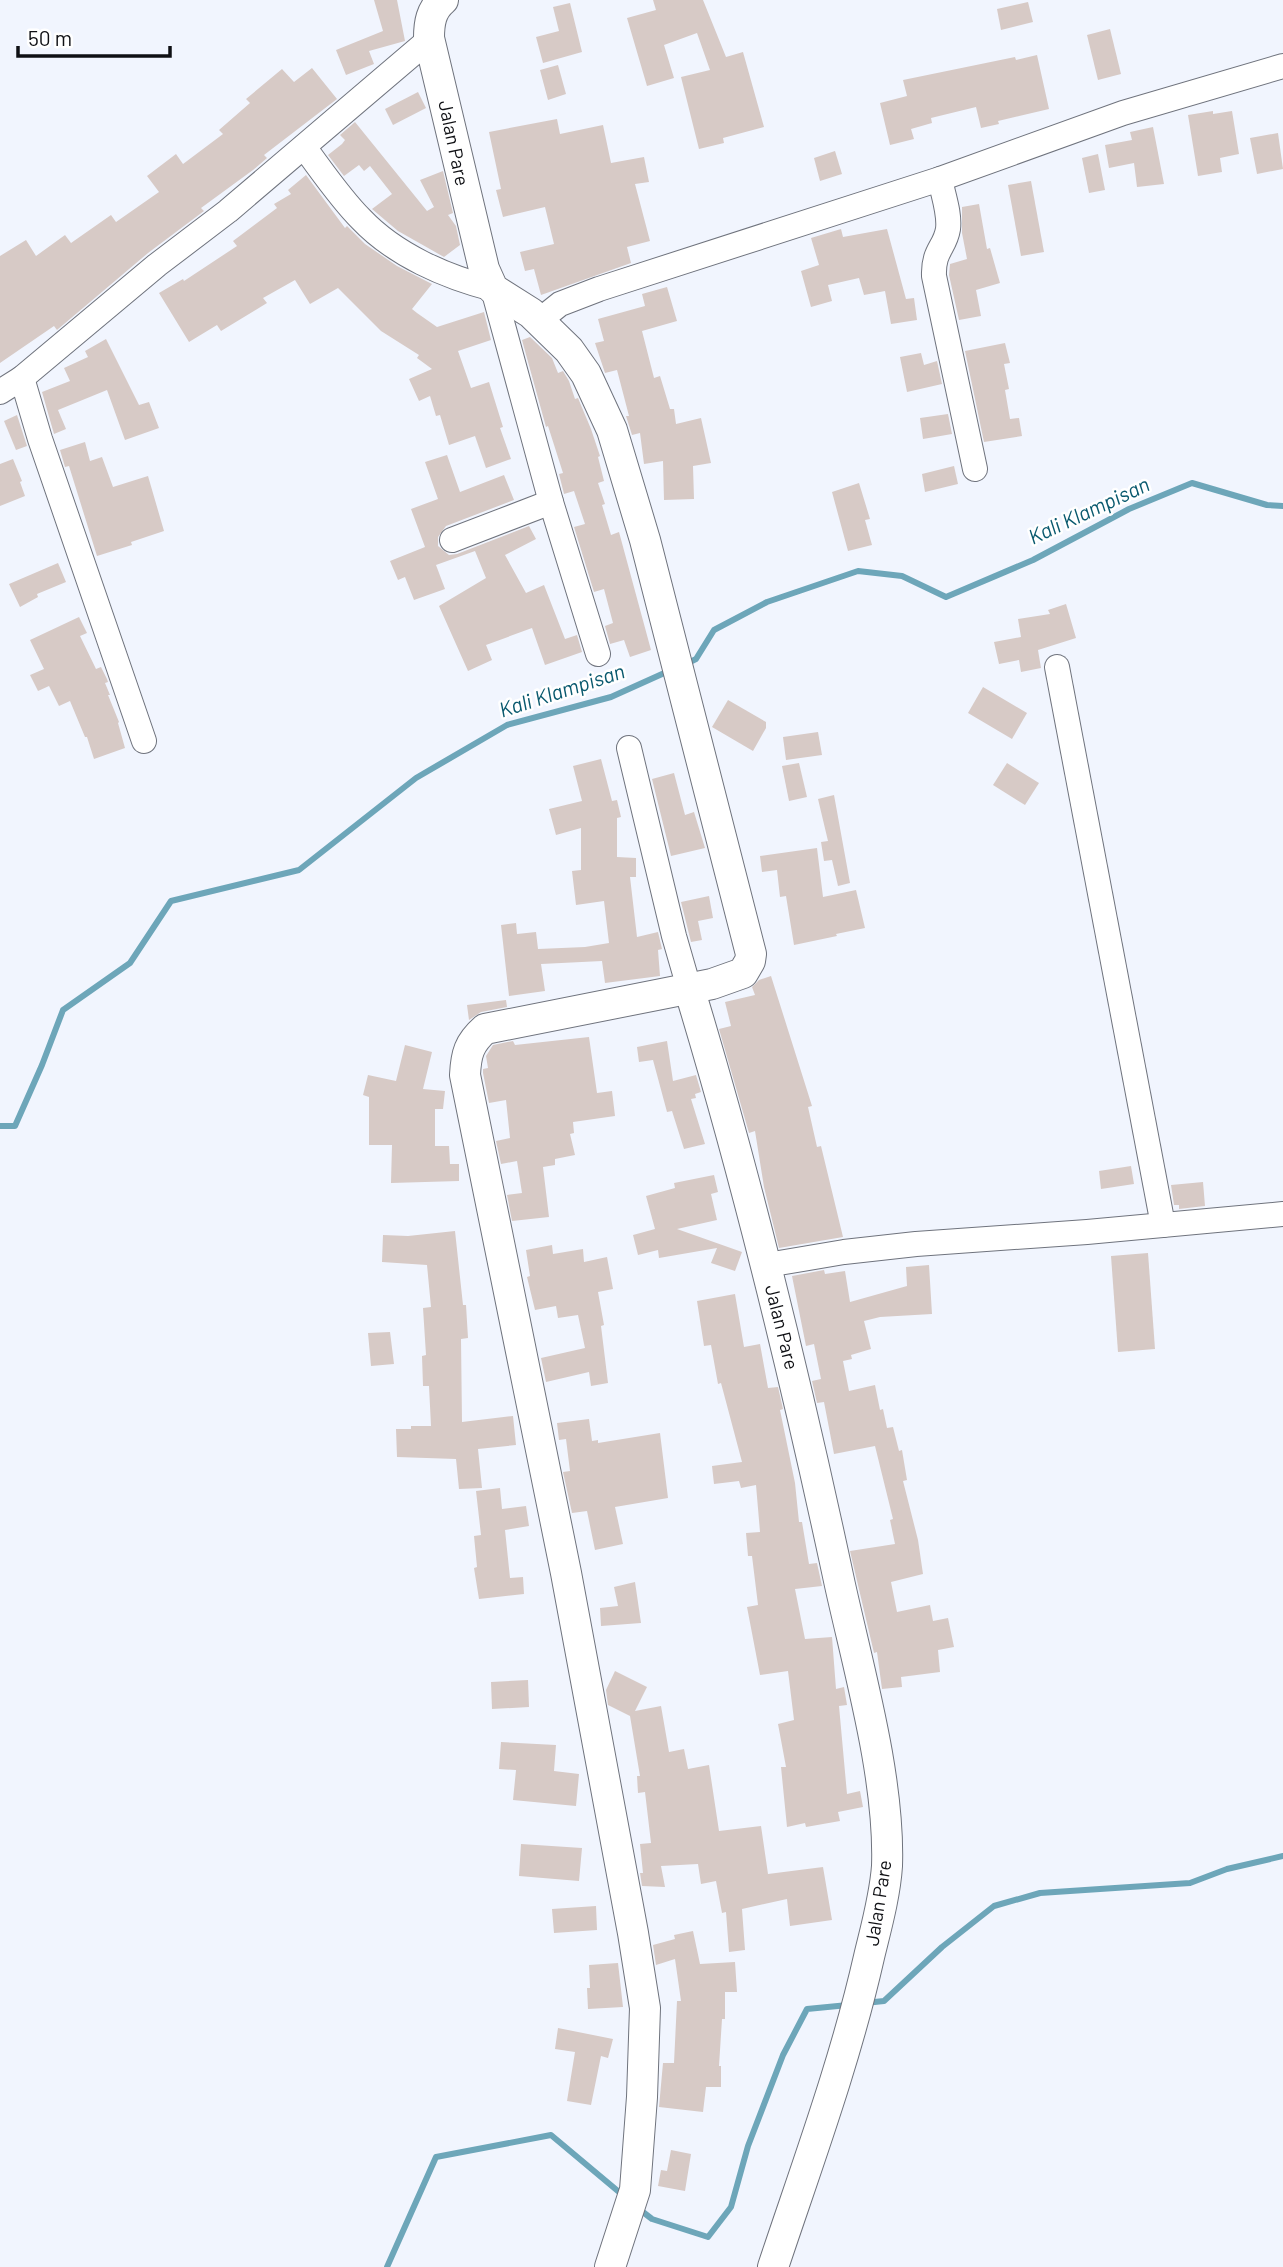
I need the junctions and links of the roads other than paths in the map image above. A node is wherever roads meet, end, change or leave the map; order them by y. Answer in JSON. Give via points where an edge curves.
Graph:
{"nodes":[{"id":1,"x":432,"y":13,"type":"edge"},
{"id":2,"x":1283,"y":66,"type":"edge"},
{"id":3,"x":304,"y":147,"type":"junction"},
{"id":4,"x":940,"y":179,"type":"junction"},
{"id":5,"x":493,"y":289,"type":"junction"},
{"id":6,"x":540,"y":320,"type":"junction"},
{"id":7,"x":22,"y":378,"type":"junction"},
{"id":8,"x":0,"y":392,"type":"edge"},
{"id":9,"x":975,"y":469,"type":"dead end"},
{"id":10,"x":551,"y":502,"type":"junction"},
{"id":11,"x":453,"y":540,"type":"dead end"},
{"id":12,"x":598,"y":653,"type":"dead end"},
{"id":13,"x":1057,"y":667,"type":"dead end"},
{"id":14,"x":144,"y":741,"type":"dead end"},
{"id":15,"x":629,"y":748,"type":"dead end"},
{"id":16,"x":689,"y":988,"type":"junction"},
{"id":17,"x":1283,"y":1214,"type":"edge"},
{"id":18,"x":1163,"y":1225,"type":"junction"},
{"id":19,"x":767,"y":1265,"type":"junction"},
{"id":20,"x":610,"y":2267,"type":"edge"},
{"id":21,"x":773,"y":2267,"type":"edge"}],
"edges":[{"from":1,"to":3,"type":"street"},
{"from":1,"to":5,"type":"street","name":"Jalan Pare","via":[[466,197]]},
{"from":2,"to":4,"type":"street","via":[[1123,113]]},
{"from":3,"to":5,"type":"street","via":[[360,219],[380,237],[434,268]]},
{"from":3,"to":7,"type":"street"},
{"from":4,"to":6,"type":"street","via":[[599,289],[560,304]]},
{"from":4,"to":9,"type":"street","via":[[948,230],[935,256],[934,276]]},
{"from":5,"to":6,"type":"street"},
{"from":5,"to":10,"type":"street"},
{"from":6,"to":16,"type":"street","via":[[586,374],[612,430],[645,540],[751,954],[743,973]]},
{"from":7,"to":8,"type":"street"},
{"from":7,"to":14,"type":"street"},
{"from":10,"to":11,"type":"street"},
{"from":10,"to":12,"type":"street"},
{"from":13,"to":18,"type":"street"},
{"from":15,"to":16,"type":"street"},
{"from":16,"to":19,"type":"street","name":"Jalan Pare"},
{"from":16,"to":20,"type":"street","via":[[485,1029],[470,1045],[466,1066],[569,1586],[645,2008],[635,2190]]},
{"from":17,"to":18,"type":"street"},
{"from":18,"to":19,"type":"street","via":[[916,1244]]},
{"from":19,"to":21,"type":"street","name":"Jalan Pare","via":[[872,1730],[886,1825],[887,1868],[858,2006]]}]}
